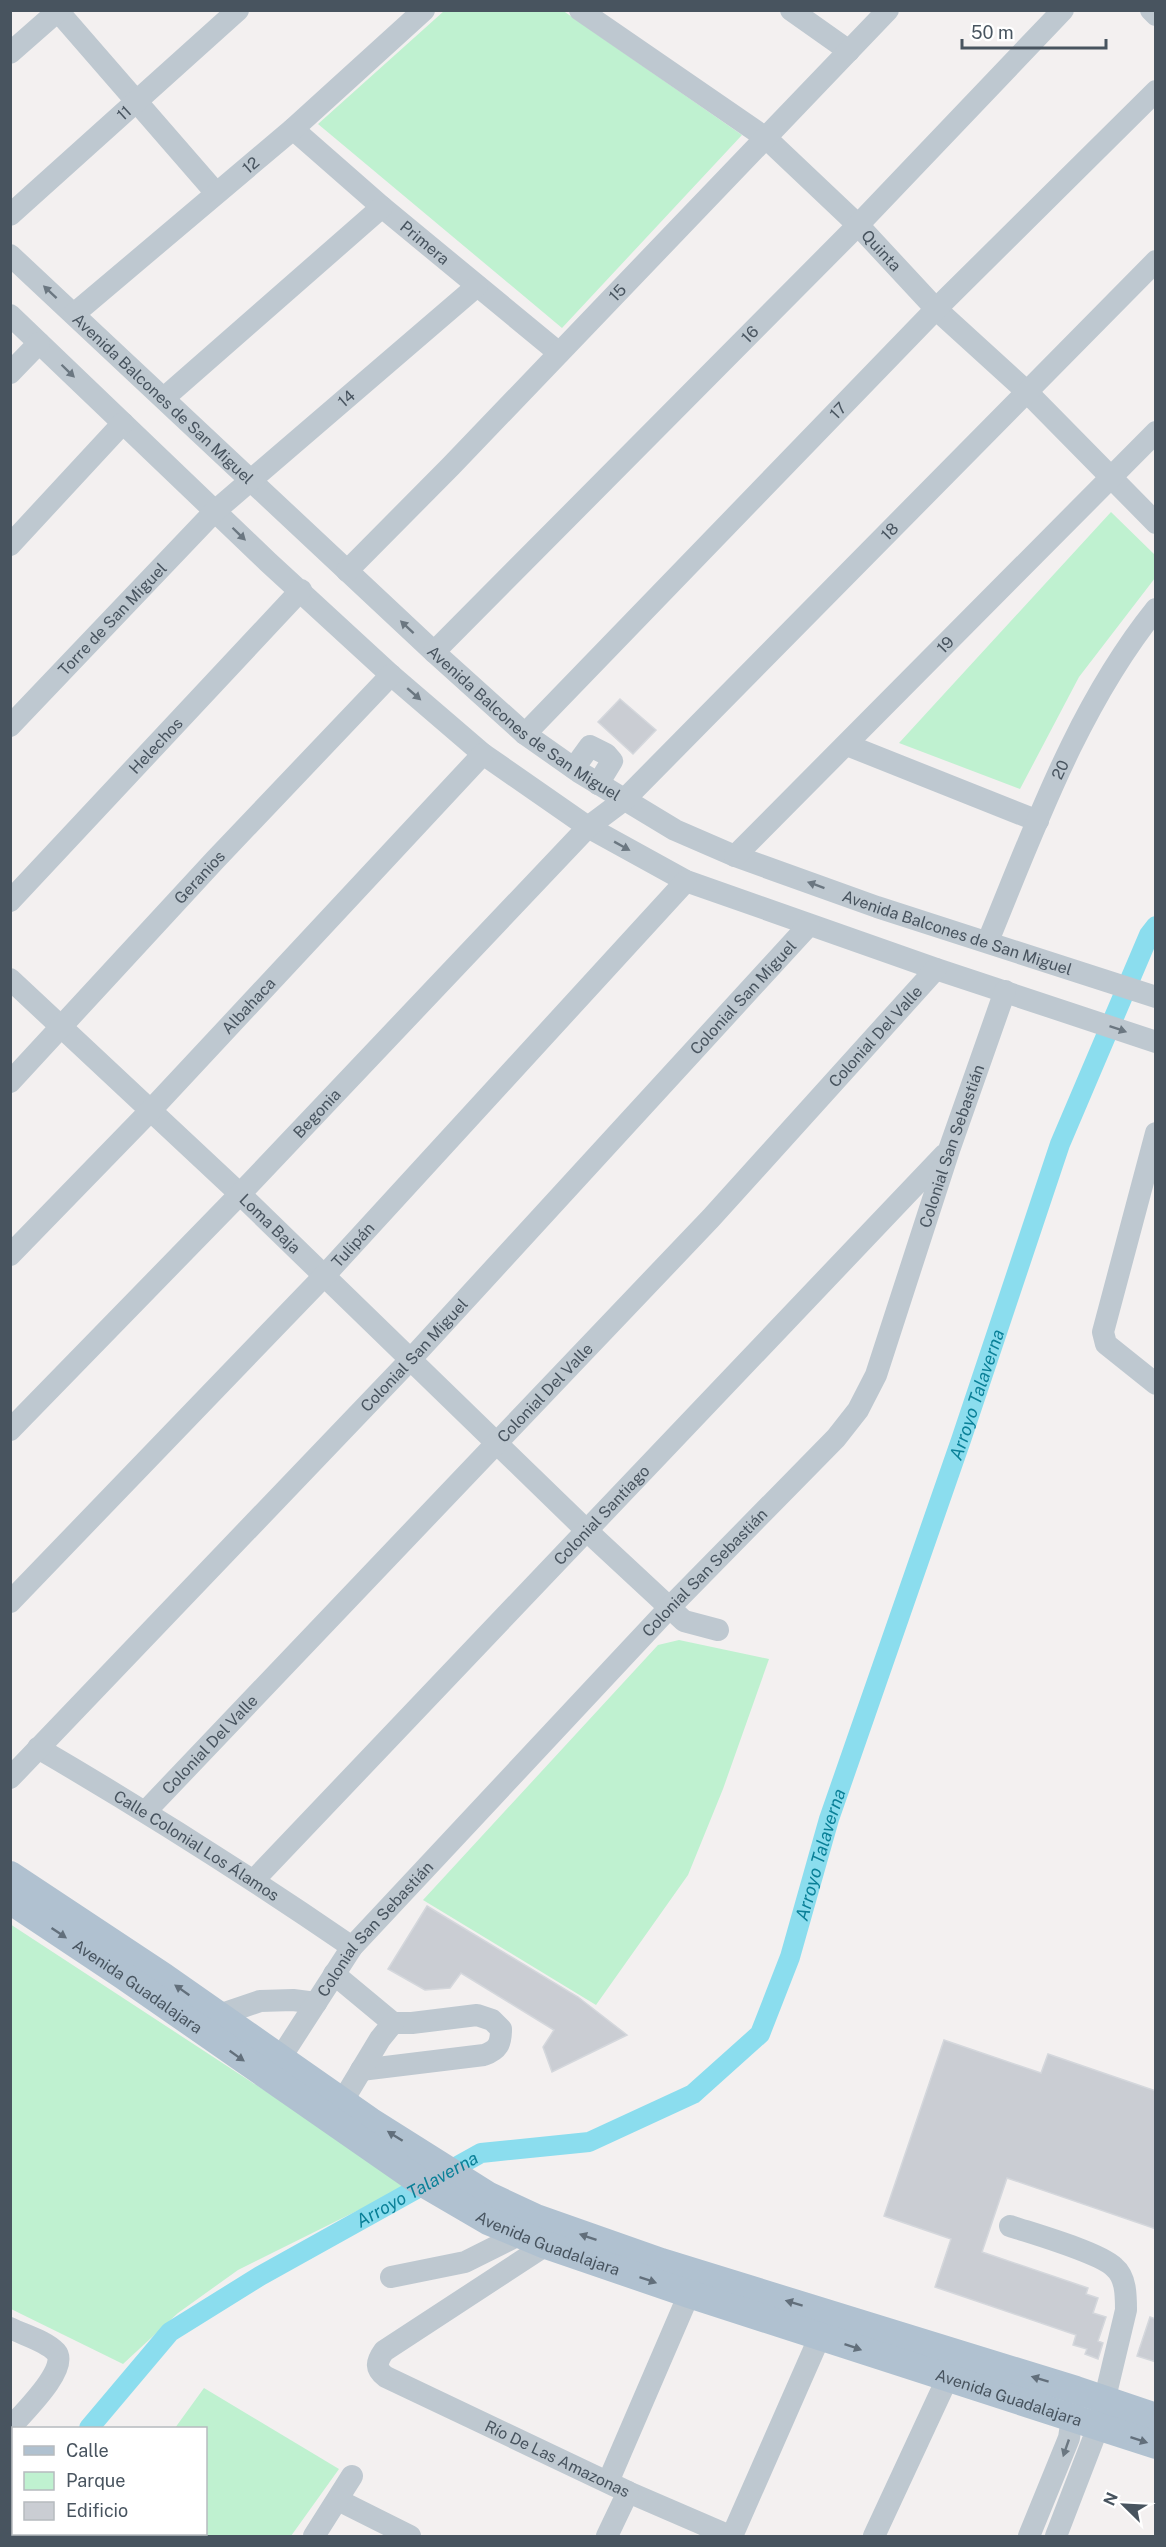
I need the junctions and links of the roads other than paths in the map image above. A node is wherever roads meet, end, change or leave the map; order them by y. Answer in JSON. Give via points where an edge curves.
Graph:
{"nodes":[{"id":1,"x":238,"y":10,"type":"edge"},
{"id":2,"x":424,"y":10,"type":"edge"},
{"id":3,"x":580,"y":10,"type":"edge"},
{"id":4,"x":791,"y":10,"type":"edge"},
{"id":5,"x":888,"y":10,"type":"edge"},
{"id":6,"x":1063,"y":10,"type":"edge"},
{"id":7,"x":1151,"y":10,"type":"edge"},
{"id":8,"x":58,"y":11,"type":"edge"},
{"id":9,"x":1155,"y":15,"type":"edge"},
{"id":10,"x":849,"y":51,"type":"junction"},
{"id":11,"x":10,"y":53,"type":"edge"},
{"id":12,"x":1155,"y":91,"type":"edge"},
{"id":13,"x":135,"y":100,"type":"junction"},
{"id":14,"x":293,"y":129,"type":"junction"},
{"id":15,"x":766,"y":138,"type":"junction"},
{"id":16,"x":216,"y":193,"type":"junction"},
{"id":17,"x":382,"y":207,"type":"junction"},
{"id":18,"x":10,"y":214,"type":"edge"},
{"id":19,"x":858,"y":225,"type":"junction"},
{"id":20,"x":10,"y":255,"type":"edge"},
{"id":21,"x":1155,"y":261,"type":"edge"},
{"id":22,"x":477,"y":286,"type":"junction"},
{"id":23,"x":936,"y":309,"type":"junction"},
{"id":24,"x":74,"y":314,"type":"junction"},
{"id":25,"x":10,"y":315,"type":"edge"},
{"id":26,"x":39,"y":343,"type":"junction"},
{"id":27,"x":559,"y":353,"type":"junction"},
{"id":28,"x":10,"y":373,"type":"edge"},
{"id":29,"x":1026,"y":391,"type":"junction"},
{"id":30,"x":164,"y":398,"type":"junction"},
{"id":31,"x":123,"y":423,"type":"junction"},
{"id":32,"x":1155,"y":432,"type":"edge"},
{"id":33,"x":1110,"y":479,"type":"junction"},
{"id":34,"x":252,"y":481,"type":"junction"},
{"id":35,"x":215,"y":511,"type":"junction"},
{"id":36,"x":1155,"y":523,"type":"edge"},
{"id":37,"x":10,"y":545,"type":"edge"},
{"id":38,"x":347,"y":571,"type":"junction"},
{"id":39,"x":300,"y":590,"type":"junction"},
{"id":40,"x":1155,"y":609,"type":"edge"},
{"id":41,"x":434,"y":652,"type":"junction"},
{"id":42,"x":392,"y":675,"type":"junction"},
{"id":43,"x":10,"y":726,"type":"edge"},
{"id":44,"x":525,"y":734,"type":"junction"},
{"id":45,"x":847,"y":745,"type":"junction"},
{"id":46,"x":483,"y":754,"type":"junction"},
{"id":47,"x":624,"y":800,"type":"junction"},
{"id":48,"x":1038,"y":821,"type":"junction"},
{"id":49,"x":588,"y":827,"type":"junction"},
{"id":50,"x":735,"y":856,"type":"junction"},
{"id":51,"x":686,"y":881,"type":"junction"},
{"id":52,"x":10,"y":902,"type":"edge"},
{"id":53,"x":809,"y":925,"type":"junction"},
{"id":54,"x":988,"y":941,"type":"junction"},
{"id":55,"x":936,"y":969,"type":"junction"},
{"id":56,"x":10,"y":979,"type":"edge"},
{"id":57,"x":1005,"y":991,"type":"junction"},
{"id":58,"x":1155,"y":997,"type":"edge"},
{"id":59,"x":61,"y":1028,"type":"junction"},
{"id":60,"x":1155,"y":1042,"type":"edge"},
{"id":61,"x":10,"y":1082,"type":"edge"},
{"id":62,"x":151,"y":1110,"type":"junction"},
{"id":63,"x":1155,"y":1133,"type":"edge"},
{"id":64,"x":949,"y":1149,"type":"junction"},
{"id":65,"x":240,"y":1194,"type":"junction"},
{"id":66,"x":10,"y":1255,"type":"edge"},
{"id":67,"x":324,"y":1276,"type":"junction"},
{"id":68,"x":411,"y":1359,"type":"junction"},
{"id":69,"x":1155,"y":1384,"type":"edge"},
{"id":70,"x":10,"y":1430,"type":"edge"},
{"id":71,"x":498,"y":1442,"type":"junction"},
{"id":72,"x":585,"y":1529,"type":"junction"},
{"id":73,"x":10,"y":1602,"type":"edge"},
{"id":74,"x":670,"y":1607,"type":"junction"},
{"id":75,"x":718,"y":1630,"type":"dead end"},
{"id":76,"x":38,"y":1748,"type":"junction"},
{"id":77,"x":10,"y":1778,"type":"edge"},
{"id":78,"x":146,"y":1810,"type":"junction"},
{"id":79,"x":10,"y":1875,"type":"edge"},
{"id":80,"x":254,"y":1880,"type":"junction"},
{"id":81,"x":10,"y":1900,"type":"edge"},
{"id":82,"x":352,"y":1947,"type":"junction"},
{"id":83,"x":334,"y":1974,"type":"junction"},
{"id":84,"x":316,"y":2003,"type":"junction"},
{"id":85,"x":219,"y":2015,"type":"junction"},
{"id":86,"x":437,"y":2020,"type":"junction"},
{"id":87,"x":393,"y":2023,"type":"junction"},
{"id":88,"x":439,"y":2060,"type":"junction"},
{"id":89,"x":274,"y":2068,"type":"junction"},
{"id":90,"x":361,"y":2070,"type":"junction"},
{"id":91,"x":342,"y":2102,"type":"junction"},
{"id":92,"x":1010,"y":2226,"type":"dead end"},
{"id":93,"x":533,"y":2239,"type":"junction"},
{"id":94,"x":391,"y":2277,"type":"dead end"},
{"id":95,"x":688,"y":2294,"type":"junction"},
{"id":96,"x":10,"y":2328,"type":"edge"},
{"id":97,"x":820,"y":2336,"type":"junction"},
{"id":98,"x":947,"y":2379,"type":"junction"},
{"id":99,"x":1088,"y":2409,"type":"junction"},
{"id":100,"x":1155,"y":2417,"type":"edge"},
{"id":101,"x":10,"y":2428,"type":"edge"},
{"id":102,"x":1155,"y":2445,"type":"edge"},
{"id":103,"x":352,"y":2476,"type":"dead end"},
{"id":104,"x":608,"y":2482,"type":"junction"},
{"id":105,"x":628,"y":2492,"type":"junction"},
{"id":106,"x":338,"y":2500,"type":"junction"},
{"id":107,"x":314,"y":2536,"type":"edge"},
{"id":108,"x":410,"y":2536,"type":"edge"},
{"id":109,"x":606,"y":2536,"type":"edge"},
{"id":110,"x":731,"y":2536,"type":"edge"},
{"id":111,"x":874,"y":2536,"type":"edge"},
{"id":112,"x":1029,"y":2536,"type":"edge"},
{"id":113,"x":1056,"y":2536,"type":"edge"}],
"edges":[{"from":1,"to":13,"type":"street","name":"11"},
{"from":2,"to":14,"type":"street","name":"12"},
{"from":3,"to":15,"type":"street","name":"Quinta"},
{"from":4,"to":10,"type":"street"},
{"from":5,"to":10,"type":"street","name":"15"},
{"from":6,"to":19,"type":"street","name":"16"},
{"from":7,"to":9,"type":"street"},
{"from":8,"to":11,"type":"street"},
{"from":8,"to":13,"type":"street"},
{"from":10,"to":15,"type":"street","name":"15"},
{"from":12,"to":23,"type":"street","name":"17"},
{"from":13,"to":16,"type":"street"},
{"from":13,"to":18,"type":"street","name":"11"},
{"from":14,"to":16,"type":"street","name":"12"},
{"from":14,"to":17,"type":"street","name":"Primera"},
{"from":15,"to":19,"type":"street","name":"Quinta"},
{"from":15,"to":27,"type":"street","name":"15"},
{"from":16,"to":24,"type":"street","name":"12"},
{"from":17,"to":22,"type":"street","name":"Primera"},
{"from":17,"to":30,"type":"street"},
{"from":19,"to":23,"type":"street","name":"Quinta"},
{"from":19,"to":41,"type":"street","name":"16"},
{"from":24,"to":20,"type":"street","name":"Avenida Balcones de San Miguel","one_way":true},
{"from":21,"to":29,"type":"street","name":"18"},
{"from":22,"to":27,"type":"street","name":"Primera"},
{"from":22,"to":34,"type":"street","name":"14"},
{"from":23,"to":29,"type":"street","name":"Quinta"},
{"from":23,"to":44,"type":"street","name":"17"},
{"from":24,"to":30,"type":"street","name":"Avenida Balcones de San Miguel"},
{"from":25,"to":26,"type":"street"},
{"from":26,"to":28,"type":"street"},
{"from":26,"to":31,"type":"street","one_way":true},
{"from":27,"to":38,"type":"street","name":"15"},
{"from":29,"to":33,"type":"street","name":"Quinta"},
{"from":29,"to":47,"type":"street","name":"18"},
{"from":30,"to":34,"type":"street","name":"Avenida Balcones de San Miguel"},
{"from":31,"to":35,"type":"street"},
{"from":31,"to":37,"type":"street"},
{"from":32,"to":33,"type":"street","name":"19"},
{"from":33,"to":36,"type":"street","name":"Quinta"},
{"from":33,"to":45,"type":"street","name":"19"},
{"from":34,"to":35,"type":"street","name":"14"},
{"from":34,"to":38,"type":"street","name":"Avenida Balcones de San Miguel"},
{"from":35,"to":39,"type":"street","one_way":true},
{"from":35,"to":43,"type":"street","name":"Torre de San Miguel"},
{"from":41,"to":38,"type":"street","name":"Avenida Balcones de San Miguel","one_way":true},
{"from":39,"to":42,"type":"street"},
{"from":39,"to":52,"type":"street","name":"Helechos"},
{"from":40,"to":48,"type":"street","name":"20","via":[[1098,693]]},
{"from":41,"to":44,"type":"street","name":"Avenida Balcones de San Miguel"},
{"from":42,"to":46,"type":"street","one_way":true},
{"from":42,"to":59,"type":"street","name":"Geranios"},
{"from":44,"to":47,"type":"street","name":"Avenida Balcones de San Miguel"},
{"from":45,"to":48,"type":"street"},
{"from":45,"to":50,"type":"street","name":"19"},
{"from":46,"to":49,"type":"street"},
{"from":46,"to":62,"type":"street","name":"Albahaca"},
{"from":47,"to":49,"type":"street","name":"Begonia"},
{"from":47,"to":50,"type":"street","name":"Avenida Balcones de San Miguel","via":[[675,830]]},
{"from":48,"to":54,"type":"street","name":"20"},
{"from":49,"to":51,"type":"street","one_way":true},
{"from":49,"to":65,"type":"street","name":"Begonia"},
{"from":54,"to":50,"type":"street","name":"Avenida Balcones de San Miguel","one_way":true,"via":[[877,907]]},
{"from":51,"to":53,"type":"street"},
{"from":51,"to":67,"type":"street","name":"Tulipán"},
{"from":53,"to":55,"type":"street"},
{"from":53,"to":68,"type":"street","name":"Colonial San Miguel"},
{"from":54,"to":58,"type":"street","name":"Avenida Balcones de San Miguel"},
{"from":55,"to":57,"type":"street"},
{"from":55,"to":71,"type":"street","name":"Colonial Del Valle","via":[[711,1218]]},
{"from":56,"to":59,"type":"street","name":"Loma Baja"},
{"from":57,"to":60,"type":"street","one_way":true},
{"from":57,"to":64,"type":"street","name":"Colonial San Sebastián"},
{"from":59,"to":61,"type":"street","name":"Geranios"},
{"from":59,"to":62,"type":"street","name":"Loma Baja"},
{"from":62,"to":65,"type":"street","name":"Loma Baja"},
{"from":62,"to":66,"type":"street","name":"Albahaca"},
{"from":63,"to":69,"type":"street","via":[[1103,1332],[1106,1344]]},
{"from":64,"to":72,"type":"street","name":"Colonial Santiago"},
{"from":64,"to":74,"type":"street","name":"Colonial San Sebastián","via":[[876,1375],[858,1410],[836,1438]]},
{"from":65,"to":67,"type":"street","name":"Loma Baja"},
{"from":65,"to":70,"type":"street","name":"Begonia"},
{"from":67,"to":68,"type":"street","name":"Loma Baja"},
{"from":67,"to":73,"type":"street","name":"Tulipán"},
{"from":68,"to":71,"type":"street","name":"Loma Baja"},
{"from":68,"to":76,"type":"street","name":"Colonial San Miguel"},
{"from":71,"to":72,"type":"street","name":"Loma Baja"},
{"from":71,"to":78,"type":"street","name":"Colonial Del Valle"},
{"from":72,"to":74,"type":"street","name":"Loma Baja"},
{"from":72,"to":80,"type":"street","name":"Colonial Santiago"},
{"from":74,"to":75,"type":"street","name":"Loma Baja","via":[[684,1621]]},
{"from":74,"to":82,"type":"street","name":"Colonial San Sebastián"},
{"from":76,"to":77,"type":"street","name":"Colonial San Miguel"},
{"from":76,"to":78,"type":"street","name":"Calle Colonial Los Álamos"},
{"from":78,"to":80,"type":"street","name":"Calle Colonial Los Álamos"},
{"from":85,"to":79,"type":"main road","name":"Avenida Guadalajara","one_way":true},
{"from":80,"to":82,"type":"street","name":"Calle Colonial Los Álamos"},
{"from":81,"to":89,"type":"main road","name":"Avenida Guadalajara","one_way":true},
{"from":82,"to":83,"type":"street","name":"Colonial San Sebastián"},
{"from":83,"to":84,"type":"street","name":"Colonial San Sebastián"},
{"from":83,"to":87,"type":"street"},
{"from":84,"to":85,"type":"street","via":[[260,2001]]},
{"from":84,"to":89,"type":"street","name":"Colonial San Sebastián"},
{"from":85,"to":89,"type":"main road","name":"Avenida Guadalajara"},
{"from":86,"to":87,"type":"street"},
{"from":86,"to":88,"type":"street"},
{"from":86,"to":88,"type":"street","via":[[477,2015],[492,2020],[501,2029],[501,2042],[495,2051]]},
{"from":87,"to":90,"type":"street"},
{"from":88,"to":90,"type":"street"},
{"from":89,"to":91,"type":"main road","name":"Avenida Guadalajara"},
{"from":89,"to":93,"type":"main road","name":"Avenida Guadalajara","via":[[416,2179],[457,2205]]},
{"from":90,"to":91,"type":"street"},
{"from":99,"to":91,"type":"main road","name":"Avenida Guadalajara","one_way":true,"via":[[536,2218],[489,2196]]},
{"from":92,"to":99,"type":"street","via":[[1099,2257],[1122,2277],[1126,2310]]},
{"from":93,"to":94,"type":"street","via":[[465,2262]]},
{"from":93,"to":95,"type":"main road","name":"Avenida Guadalajara","one_way":true},
{"from":93,"to":104,"type":"street","name":"Río De Las Amazonas","via":[[384,2351],[377,2366],[386,2378]]},
{"from":95,"to":97,"type":"main road","name":"Avenida Guadalajara"},
{"from":95,"to":104,"type":"street"},
{"from":96,"to":101,"type":"street","via":[[51,2348],[59,2360],[53,2377]]},
{"from":97,"to":98,"type":"main road","name":"Avenida Guadalajara","one_way":true},
{"from":97,"to":110,"type":"street"},
{"from":98,"to":99,"type":"main road","name":"Avenida Guadalajara"},
{"from":98,"to":111,"type":"street"},
{"from":99,"to":100,"type":"main road","name":"Avenida Guadalajara"},
{"from":99,"to":102,"type":"main road","name":"Avenida Guadalajara","one_way":true},
{"from":99,"to":112,"type":"street","one_way":true,"via":[[1069,2438]]},
{"from":99,"to":113,"type":"street"},
{"from":103,"to":106,"type":"street"},
{"from":104,"to":105,"type":"street","name":"Río De Las Amazonas"},
{"from":105,"to":109,"type":"street"},
{"from":105,"to":110,"type":"street","name":"Río De Las Amazonas"},
{"from":106,"to":107,"type":"street"},
{"from":106,"to":108,"type":"street"}]}
